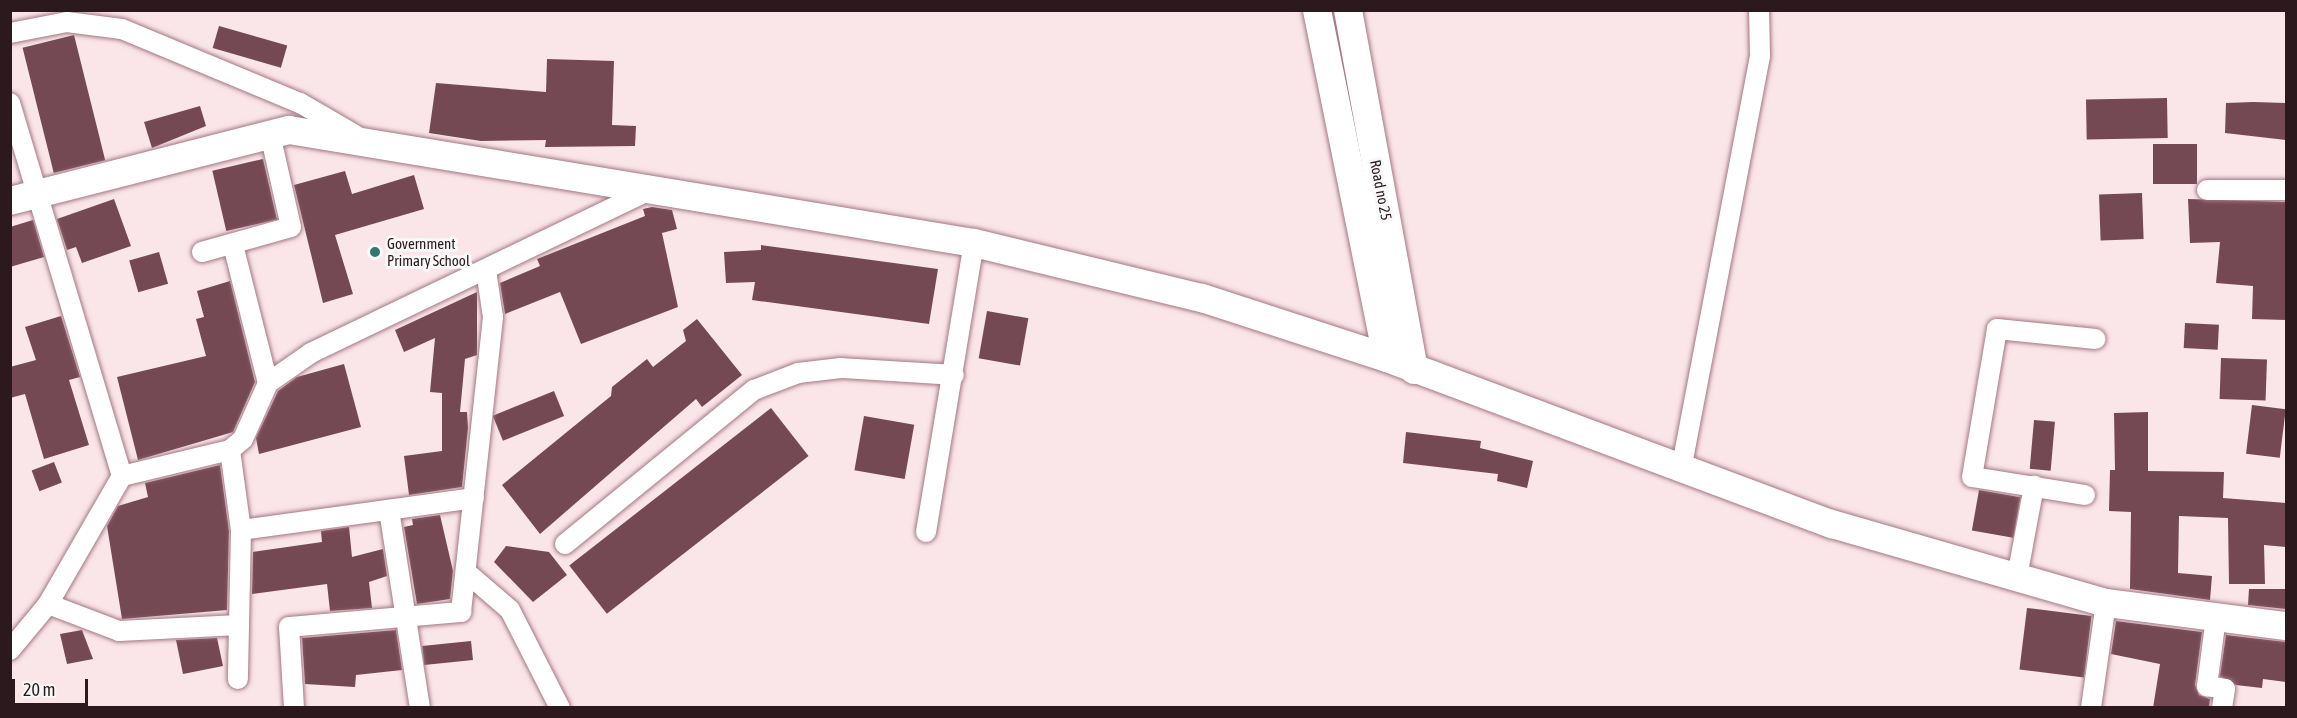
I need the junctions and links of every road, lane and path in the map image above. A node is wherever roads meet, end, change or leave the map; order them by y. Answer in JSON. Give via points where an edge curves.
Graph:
{"nodes":[{"id":1,"x":1317,"y":10,"type":"edge"},
{"id":2,"x":1348,"y":10,"type":"edge"},
{"id":3,"x":1759,"y":10,"type":"edge"},
{"id":4,"x":10,"y":33,"type":"edge"},
{"id":5,"x":10,"y":103,"type":"edge"},
{"id":6,"x":270,"y":134,"type":"junction"},
{"id":7,"x":366,"y":142,"type":"junction"},
{"id":8,"x":2207,"y":190,"type":"dead end"},
{"id":9,"x":2286,"y":190,"type":"edge"},
{"id":10,"x":648,"y":191,"type":"junction"},
{"id":11,"x":39,"y":193,"type":"junction"},
{"id":12,"x":10,"y":201,"type":"edge"},
{"id":13,"x":974,"y":243,"type":"junction"},
{"id":14,"x":233,"y":245,"type":"junction"},
{"id":15,"x":202,"y":252,"type":"dead end"},
{"id":16,"x":486,"y":270,"type":"junction"},
{"id":17,"x":2095,"y":339,"type":"dead end"},
{"id":18,"x":1387,"y":358,"type":"junction"},
{"id":19,"x":1414,"y":370,"type":"junction"},
{"id":20,"x":954,"y":375,"type":"junction"},
{"id":21,"x":268,"y":383,"type":"junction"},
{"id":22,"x":230,"y":450,"type":"junction"},
{"id":23,"x":1683,"y":465,"type":"junction"},
{"id":24,"x":122,"y":476,"type":"junction"},
{"id":25,"x":2034,"y":486,"type":"junction"},
{"id":26,"x":2085,"y":495,"type":"dead end"},
{"id":27,"x":474,"y":498,"type":"junction"},
{"id":28,"x":389,"y":510,"type":"junction"},
{"id":29,"x":241,"y":530,"type":"junction"},
{"id":30,"x":926,"y":532,"type":"dead end"},
{"id":31,"x":564,"y":544,"type":"dead end"},
{"id":32,"x":466,"y":573,"type":"junction"},
{"id":33,"x":2017,"y":577,"type":"junction"},
{"id":34,"x":2106,"y":603,"type":"junction"},
{"id":35,"x":48,"y":604,"type":"junction"},
{"id":36,"x":406,"y":617,"type":"junction"},
{"id":37,"x":2216,"y":617,"type":"junction"},
{"id":38,"x":239,"y":625,"type":"junction"},
{"id":39,"x":2286,"y":626,"type":"edge"},
{"id":40,"x":10,"y":650,"type":"edge"},
{"id":41,"x":238,"y":679,"type":"dead end"},
{"id":42,"x":294,"y":708,"type":"edge"},
{"id":43,"x":420,"y":708,"type":"edge"},
{"id":44,"x":560,"y":708,"type":"edge"},
{"id":45,"x":2091,"y":708,"type":"edge"},
{"id":46,"x":2222,"y":708,"type":"edge"}],
"edges":[{"from":1,"to":18,"type":"street","name":"Road no 25"},
{"from":2,"to":19,"type":"street","name":"Road no 25"},
{"from":3,"to":23,"type":"street","via":[[1760,56]]},
{"from":4,"to":7,"type":"street","via":[[67,22],[122,29],[300,104]]},
{"from":5,"to":11,"type":"street"},
{"from":6,"to":7,"type":"street","via":[[289,130]]},
{"from":6,"to":11,"type":"street"},
{"from":6,"to":14,"type":"street","via":[[291,227]]},
{"from":7,"to":10,"type":"street"},
{"from":8,"to":9,"type":"street"},
{"from":10,"to":13,"type":"street"},
{"from":10,"to":16,"type":"street"},
{"from":11,"to":12,"type":"street"},
{"from":11,"to":24,"type":"street"},
{"from":13,"to":18,"type":"street","via":[[1202,298]]},
{"from":13,"to":20,"type":"street"},
{"from":14,"to":15,"type":"street"},
{"from":14,"to":21,"type":"street"},
{"from":16,"to":21,"type":"street","via":[[310,353]]},
{"from":16,"to":27,"type":"street","via":[[493,317]]},
{"from":17,"to":25,"type":"street","via":[[1997,329],[1972,477]]},
{"from":18,"to":19,"type":"street"},
{"from":19,"to":23,"type":"street"},
{"from":20,"to":30,"type":"street"},
{"from":20,"to":31,"type":"street","via":[[841,368],[798,373],[754,390]]},
{"from":21,"to":22,"type":"street","via":[[243,439]]},
{"from":22,"to":24,"type":"street"},
{"from":22,"to":29,"type":"street"},
{"from":23,"to":33,"type":"street","via":[[1832,524]]},
{"from":24,"to":35,"type":"street"},
{"from":25,"to":26,"type":"street"},
{"from":25,"to":33,"type":"street"},
{"from":27,"to":28,"type":"street"},
{"from":27,"to":32,"type":"street"},
{"from":28,"to":29,"type":"street"},
{"from":28,"to":36,"type":"street"},
{"from":29,"to":38,"type":"street"},
{"from":32,"to":36,"type":"street","via":[[461,612]]},
{"from":32,"to":44,"type":"street","via":[[510,610]]},
{"from":33,"to":34,"type":"street"},
{"from":34,"to":37,"type":"street"},
{"from":34,"to":45,"type":"street"},
{"from":35,"to":38,"type":"street","via":[[119,631]]},
{"from":35,"to":40,"type":"street"},
{"from":36,"to":42,"type":"street","via":[[289,627]]},
{"from":36,"to":43,"type":"street"},
{"from":37,"to":39,"type":"street"},
{"from":37,"to":46,"type":"street","via":[[2207,686],[2225,689]]},
{"from":38,"to":41,"type":"street"}]}
